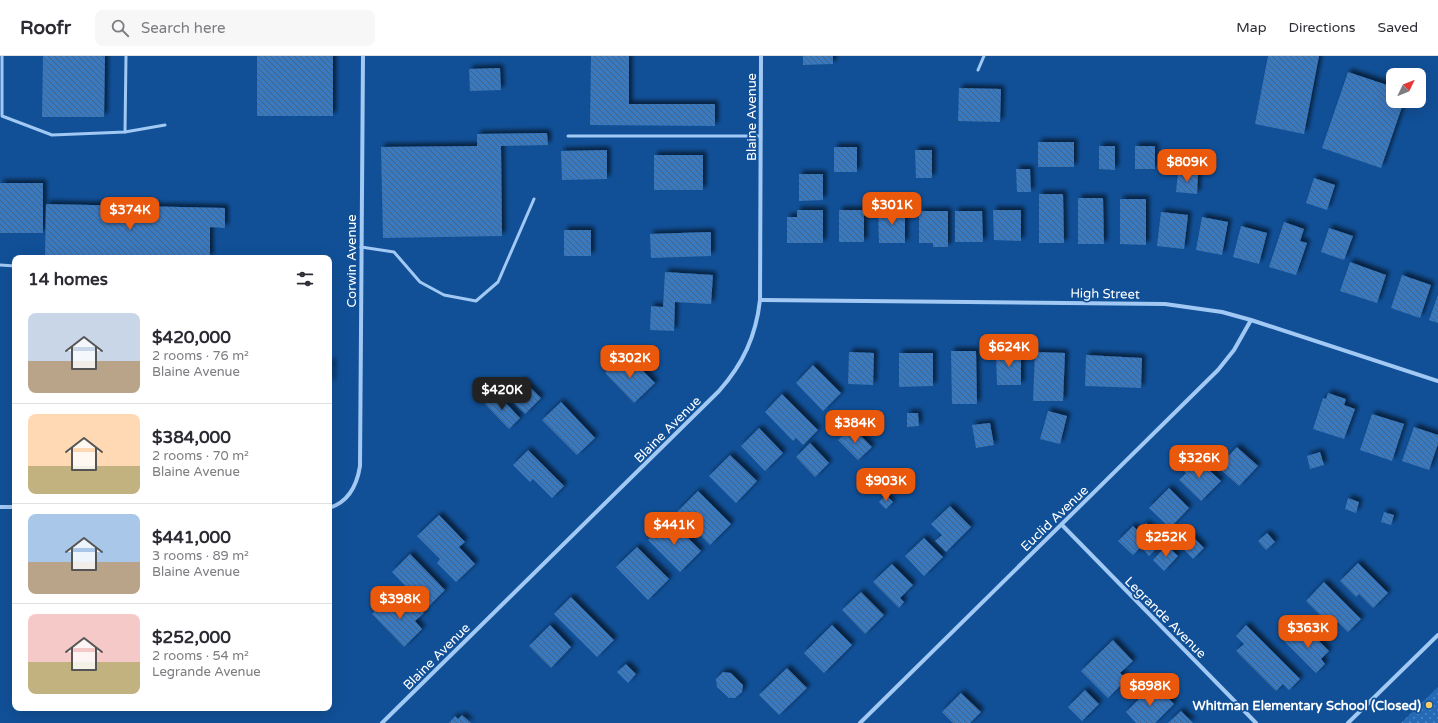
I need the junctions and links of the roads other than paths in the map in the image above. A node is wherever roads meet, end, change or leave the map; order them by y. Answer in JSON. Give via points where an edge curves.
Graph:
{"nodes":[{"id":1,"x":2,"y":56,"type":"edge"},
{"id":2,"x":126,"y":56,"type":"edge"},
{"id":3,"x":363,"y":56,"type":"edge"},
{"id":4,"x":761,"y":56,"type":"edge"},
{"id":5,"x":984,"y":56,"type":"edge"},
{"id":6,"x":978,"y":70,"type":"dead end"},
{"id":7,"x":165,"y":125,"type":"dead end"},
{"id":8,"x":126,"y":132,"type":"junction"},
{"id":9,"x":568,"y":136,"type":"dead end"},
{"id":10,"x":761,"y":136,"type":"junction"},
{"id":11,"x":534,"y":199,"type":"dead end"},
{"id":12,"x":361,"y":247,"type":"junction"},
{"id":13,"x":0,"y":266,"type":"edge"},
{"id":14,"x":12,"y":266,"type":"edge"},
{"id":15,"x":760,"y":300,"type":"junction"},
{"id":16,"x":1252,"y":320,"type":"junction"},
{"id":17,"x":1438,"y":381,"type":"edge"},
{"id":18,"x":0,"y":507,"type":"edge"},
{"id":19,"x":12,"y":507,"type":"edge"},
{"id":20,"x":332,"y":507,"type":"edge"},
{"id":21,"x":1062,"y":525,"type":"junction"},
{"id":22,"x":1438,"y":635,"type":"edge"},
{"id":23,"x":382,"y":723,"type":"edge"},
{"id":24,"x":860,"y":723,"type":"edge"},
{"id":25,"x":1256,"y":723,"type":"edge"},
{"id":26,"x":1348,"y":723,"type":"edge"}],
"edges":[{"from":1,"to":8,"type":"lane","via":[[2,116],[52,135]]},
{"from":2,"to":8,"type":"lane"},
{"from":3,"to":12,"type":"street","name":"Corwin Avenue"},
{"from":4,"to":10,"type":"street","name":"Blaine Avenue"},
{"from":5,"to":6,"type":"lane"},
{"from":7,"to":8,"type":"lane"},
{"from":9,"to":10,"type":"lane"},
{"from":10,"to":15,"type":"street","name":"Blaine Avenue"},
{"from":11,"to":12,"type":"lane","via":[[498,282],[476,301],[444,295],[420,282],[394,252]]},
{"from":12,"to":20,"type":"street","name":"Corwin Avenue","via":[[360,466],[357,482],[351,493],[340,504]]},
{"from":13,"to":14,"type":"lane"},
{"from":15,"to":16,"type":"street","name":"High Street","via":[[1158,304],[1207,310]]},
{"from":15,"to":23,"type":"street","name":"Blaine Avenue","via":[[748,351],[719,391]]},
{"from":16,"to":17,"type":"street","name":"High Street"},
{"from":16,"to":21,"type":"street","name":"Euclid Avenue","via":[[1218,370]]},
{"from":18,"to":19,"type":"street"},
{"from":21,"to":24,"type":"street","name":"Euclid Avenue"},
{"from":21,"to":25,"type":"street","name":"Legrande Avenue"},
{"from":22,"to":26,"type":"street"}]}
